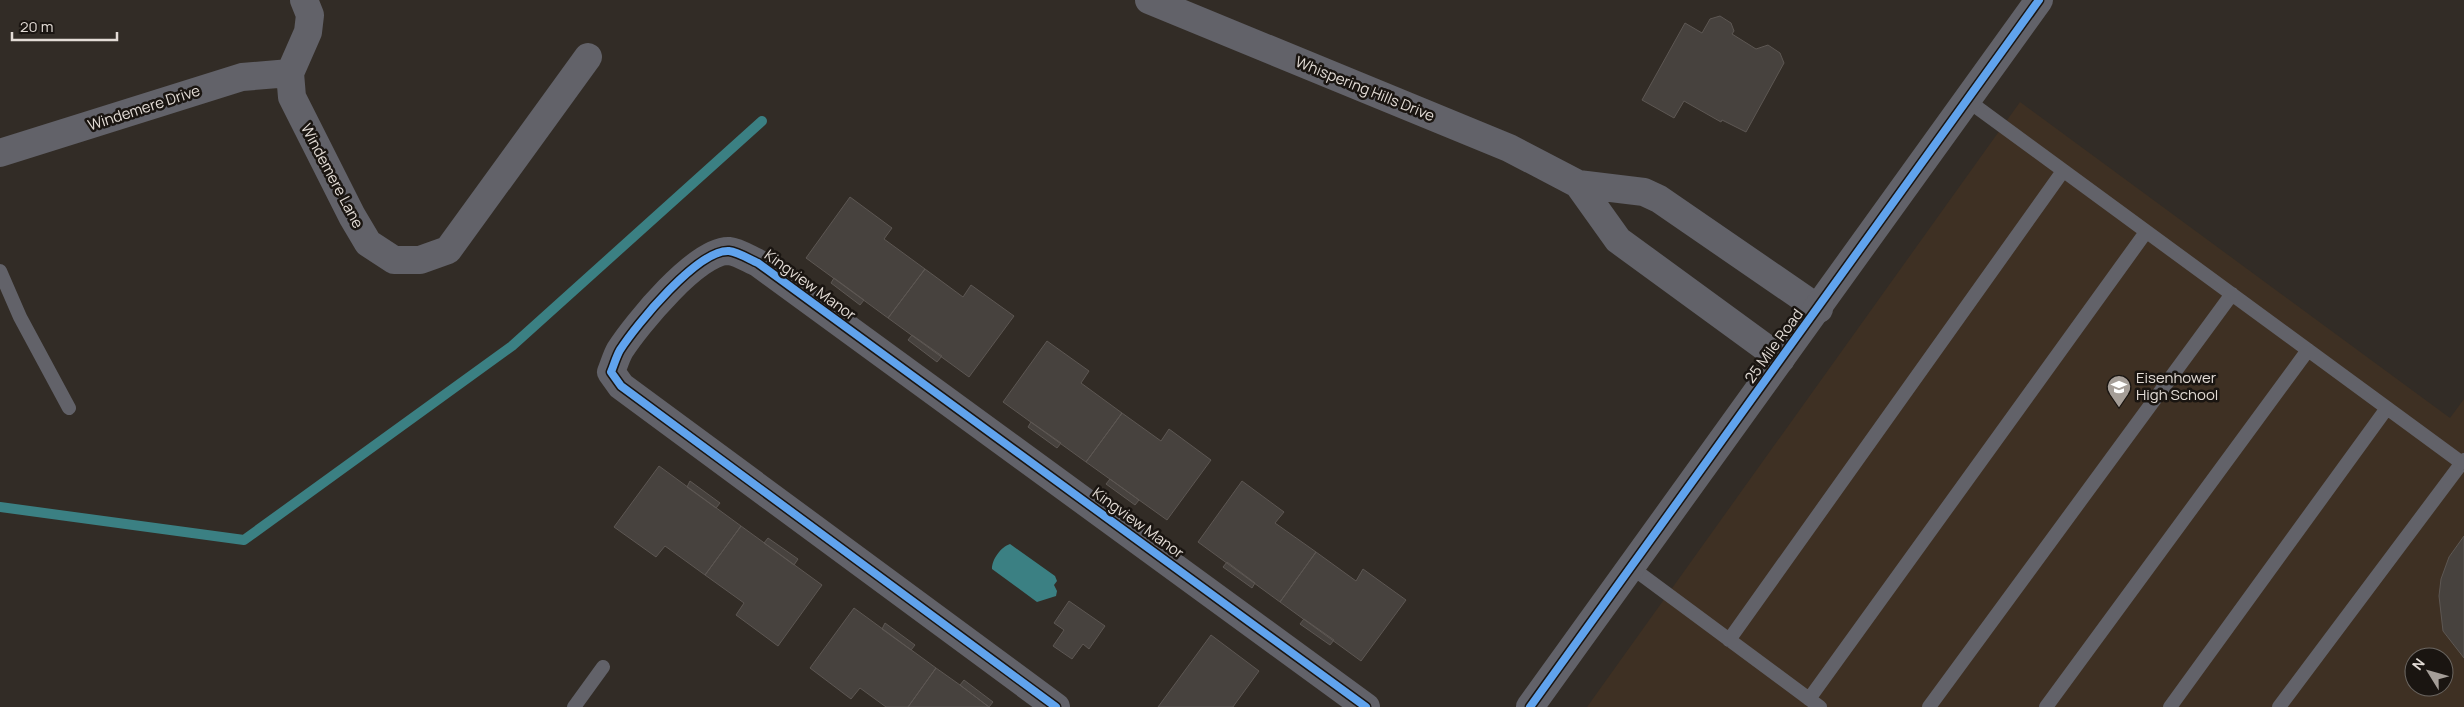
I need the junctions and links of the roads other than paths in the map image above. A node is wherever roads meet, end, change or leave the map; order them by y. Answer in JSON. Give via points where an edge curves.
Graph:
{"nodes":[{"id":1,"x":304,"y":0,"type":"edge"},
{"id":2,"x":1148,"y":0,"type":"edge"},
{"id":3,"x":2039,"y":0,"type":"edge"},
{"id":4,"x":588,"y":58,"type":"dead end"},
{"id":5,"x":290,"y":73,"type":"junction"},
{"id":6,"x":1967,"y":100,"type":"junction"},
{"id":7,"x":0,"y":153,"type":"edge"},
{"id":8,"x":2063,"y":171,"type":"junction"},
{"id":9,"x":1578,"y":184,"type":"junction"},
{"id":10,"x":2146,"y":232,"type":"junction"},
{"id":11,"x":0,"y":271,"type":"edge"},
{"id":12,"x":2232,"y":294,"type":"junction"},
{"id":13,"x":1819,"y":309,"type":"junction"},
{"id":14,"x":2308,"y":350,"type":"junction"},
{"id":15,"x":1781,"y":360,"type":"junction"},
{"id":16,"x":69,"y":408,"type":"dead end"},
{"id":17,"x":2387,"y":408,"type":"junction"},
{"id":18,"x":2463,"y":462,"type":"edge"},
{"id":19,"x":1631,"y":567,"type":"junction"},
{"id":20,"x":1729,"y":640,"type":"junction"},
{"id":21,"x":603,"y":667,"type":"dead end"},
{"id":22,"x":1814,"y":703,"type":"edge"},
{"id":23,"x":574,"y":707,"type":"edge"},
{"id":24,"x":1056,"y":707,"type":"edge"},
{"id":25,"x":1366,"y":707,"type":"edge"},
{"id":26,"x":1530,"y":707,"type":"edge"},
{"id":27,"x":1929,"y":707,"type":"edge"},
{"id":28,"x":2046,"y":707,"type":"edge"},
{"id":29,"x":2170,"y":707,"type":"edge"},
{"id":30,"x":2279,"y":707,"type":"edge"}],
"edges":[{"from":1,"to":5,"type":"street","name":"Windemere Lane","via":[[310,15],[308,32]]},
{"from":2,"to":9,"type":"street","name":"Whispering Hills Drive","via":[[1509,148]]},
{"from":3,"to":6,"type":"street","name":"25 Mile Road"},
{"from":4,"to":5,"type":"street","name":"Windemere Lane","via":[[448,250],[420,260],[394,260],[368,243],[292,97]]},
{"from":5,"to":7,"type":"street","name":"Windemere Drive","via":[[242,76]]},
{"from":6,"to":8,"type":"lane"},
{"from":6,"to":13,"type":"street","name":"25 Mile Road"},
{"from":8,"to":10,"type":"lane"},
{"from":8,"to":20,"type":"lane"},
{"from":9,"to":13,"type":"street","name":"Whispering Hills Drive","via":[[1644,192],[1659,198]]},
{"from":9,"to":15,"type":"street","name":"Whispering Hills Drive","via":[[1618,240]]},
{"from":10,"to":12,"type":"lane"},
{"from":10,"to":22,"type":"lane"},
{"from":11,"to":16,"type":"lane","via":[[20,317]]},
{"from":12,"to":14,"type":"lane"},
{"from":12,"to":27,"type":"lane"},
{"from":13,"to":15,"type":"street","name":"25 Mile Road"},
{"from":14,"to":17,"type":"lane"},
{"from":14,"to":28,"type":"lane"},
{"from":15,"to":19,"type":"street","name":"25 Mile Road"},
{"from":17,"to":18,"type":"lane"},
{"from":17,"to":29,"type":"lane"},
{"from":18,"to":30,"type":"lane"},
{"from":19,"to":20,"type":"lane"},
{"from":19,"to":26,"type":"street","name":"25 Mile Road"},
{"from":20,"to":22,"type":"lane"},
{"from":21,"to":23,"type":"lane"},
{"from":24,"to":25,"type":"street","name":"Kingview Manor","via":[[620,386],[611,372],[619,351],[685,274],[708,257],[728,251],[758,263]]}]}
